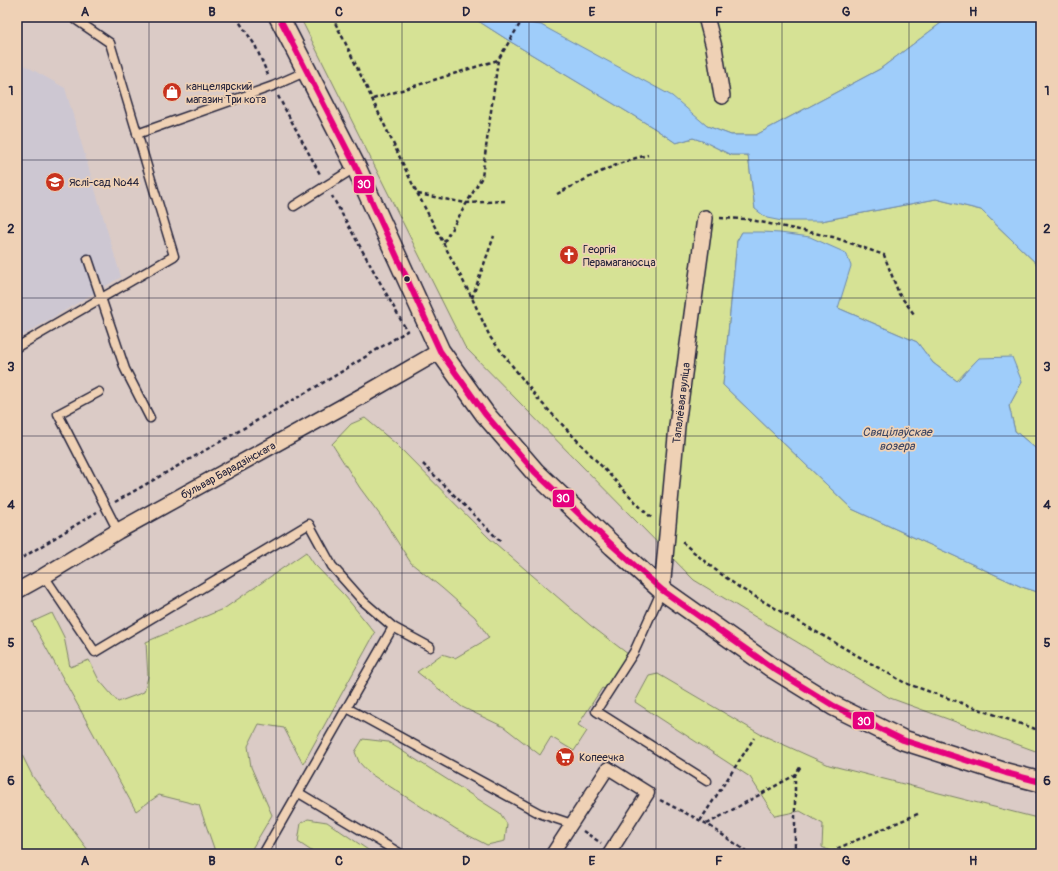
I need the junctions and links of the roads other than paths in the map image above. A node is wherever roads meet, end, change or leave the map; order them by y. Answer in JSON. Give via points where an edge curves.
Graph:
{"nodes":[{"id":1,"x":72,"y":17,"type":"edge"},
{"id":2,"x":279,"y":17,"type":"edge"},
{"id":3,"x":706,"y":17,"type":"edge"},
{"id":4,"x":307,"y":71,"type":"junction"},
{"id":5,"x":722,"y":96,"type":"dead end"},
{"id":6,"x":138,"y":134,"type":"junction"},
{"id":7,"x":356,"y":167,"type":"junction"},
{"id":8,"x":294,"y":206,"type":"dead end"},
{"id":9,"x":705,"y":218,"type":"road end"},
{"id":10,"x":88,"y":258,"type":"dead end"},
{"id":11,"x":101,"y":299,"type":"junction"},
{"id":12,"x":17,"y":347,"type":"edge"},
{"id":13,"x":440,"y":351,"type":"junction"},
{"id":14,"x":99,"y":392,"type":"dead end"},
{"id":15,"x":150,"y":418,"type":"dead end"},
{"id":16,"x":118,"y":531,"type":"junction"},
{"id":17,"x":44,"y":576,"type":"junction"},
{"id":18,"x":662,"y":590,"type":"junction"},
{"id":19,"x":17,"y":591,"type":"edge"},
{"id":20,"x":393,"y":627,"type":"junction"},
{"id":21,"x":430,"y":647,"type":"dead end"},
{"id":22,"x":347,"y":708,"type":"junction"},
{"id":23,"x":706,"y":781,"type":"dead end"},
{"id":24,"x":1041,"y":782,"type":"edge"},
{"id":25,"x":298,"y":793,"type":"junction"},
{"id":26,"x":572,"y":824,"type":"junction"},
{"id":27,"x":612,"y":852,"type":"edge"},
{"id":28,"x":263,"y":854,"type":"edge"},
{"id":29,"x":401,"y":854,"type":"edge"},
{"id":30,"x":552,"y":854,"type":"edge"}],
"edges":[{"from":1,"to":6,"type":"lane","via":[[110,43]]},
{"from":2,"to":4,"type":"street"},
{"from":3,"to":5,"type":"street"},
{"from":4,"to":6,"type":"lane","via":[[273,86]]},
{"from":4,"to":7,"type":"street"},
{"from":6,"to":11,"type":"lane","via":[[174,256]]},
{"from":7,"to":8,"type":"lane"},
{"from":7,"to":13,"type":"street"},
{"from":9,"to":18,"type":"street","name":"Тапалёвая вуліца","via":[[677,426]]},
{"from":10,"to":11,"type":"lane"},
{"from":11,"to":12,"type":"lane"},
{"from":11,"to":15,"type":"lane","via":[[124,369]]},
{"from":13,"to":16,"type":"street","name":"бульвар Барадзінскага"},
{"from":13,"to":18,"type":"street","via":[[485,414],[535,472]]},
{"from":14,"to":16,"type":"lane","via":[[58,414]]},
{"from":16,"to":17,"type":"street","name":"бульвар Барадзінскага"},
{"from":17,"to":19,"type":"street","name":"бульвар Барадзінскага"},
{"from":17,"to":20,"type":"lane","via":[[95,652],[309,524],[332,566],[363,601]]},
{"from":18,"to":23,"type":"lane","via":[[634,652],[596,711]]},
{"from":18,"to":24,"type":"street","via":[[774,669],[834,706],[903,740]]},
{"from":20,"to":21,"type":"lane"},
{"from":20,"to":22,"type":"lane"},
{"from":22,"to":25,"type":"lane"},
{"from":22,"to":26,"type":"lane","via":[[539,813]]},
{"from":25,"to":28,"type":"lane"},
{"from":25,"to":29,"type":"lane"},
{"from":26,"to":27,"type":"street","via":[[608,768],[648,793]]},
{"from":26,"to":30,"type":"street"}]}
